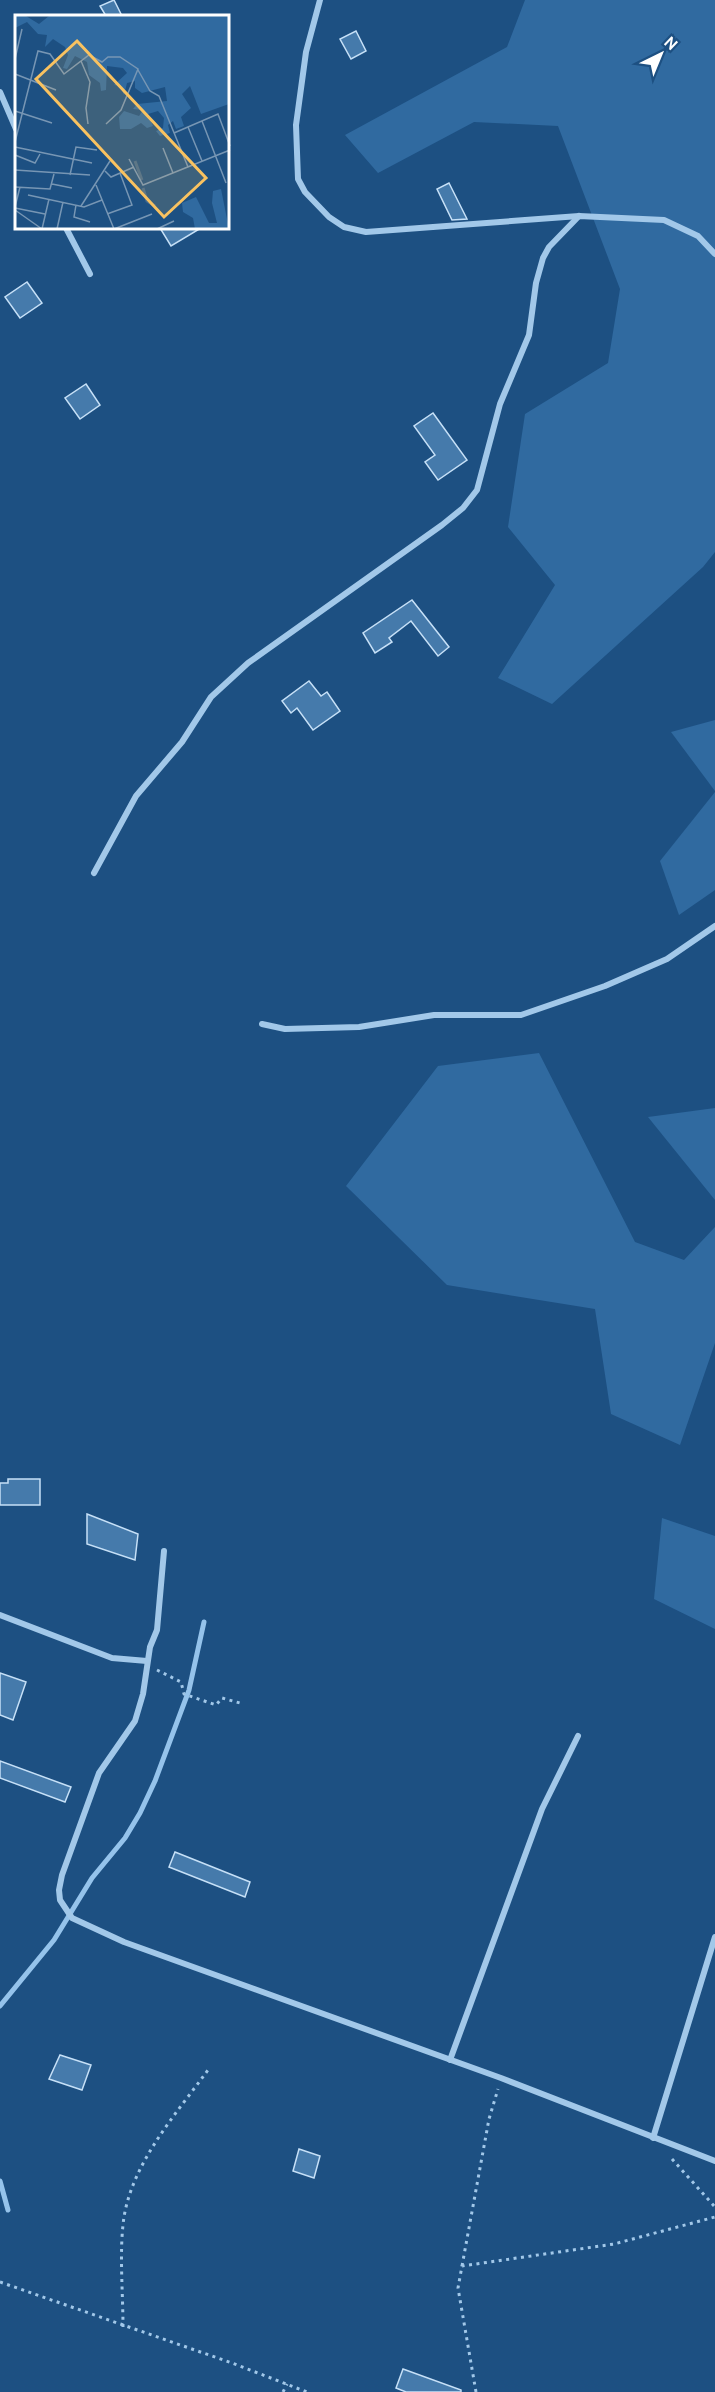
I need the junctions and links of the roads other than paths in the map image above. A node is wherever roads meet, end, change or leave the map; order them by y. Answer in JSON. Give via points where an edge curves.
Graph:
{"nodes":[{"id":1,"x":320,"y":0,"type":"edge"},
{"id":2,"x":0,"y":92,"type":"edge"},
{"id":3,"x":15,"y":127,"type":"edge"},
{"id":4,"x":579,"y":216,"type":"junction"},
{"id":5,"x":67,"y":230,"type":"edge"},
{"id":6,"x":715,"y":254,"type":"edge"},
{"id":7,"x":90,"y":274,"type":"dead end"},
{"id":8,"x":94,"y":873,"type":"dead end"},
{"id":9,"x":715,"y":926,"type":"edge"},
{"id":10,"x":262,"y":1024,"type":"dead end"},
{"id":11,"x":164,"y":1551,"type":"dead end"},
{"id":12,"x":0,"y":1615,"type":"edge"},
{"id":13,"x":147,"y":1661,"type":"junction"},
{"id":14,"x":578,"y":1736,"type":"dead end"},
{"id":15,"x":715,"y":1937,"type":"edge"},
{"id":16,"x":450,"y":2060,"type":"junction"},
{"id":17,"x":653,"y":2138,"type":"junction"},
{"id":18,"x":715,"y":2161,"type":"edge"}],
"edges":[{"from":1,"to":4,"type":"street","via":[[306,52],[296,125],[297,164],[298,179],[305,192],[329,217],[344,227],[366,232]]},
{"from":2,"to":3,"type":"street"},
{"from":4,"to":6,"type":"street","via":[[664,220],[698,236]]},
{"from":4,"to":8,"type":"street","via":[[543,258],[529,335],[500,404],[477,490],[442,525],[248,663],[210,698],[182,742],[136,796]]},
{"from":5,"to":7,"type":"street"},
{"from":9,"to":10,"type":"street","via":[[667,959],[605,986],[521,1015],[434,1015],[348,1027],[285,1029]]},
{"from":11,"to":13,"type":"street","via":[[157,1630]]},
{"from":12,"to":13,"type":"street","via":[[112,1658]]},
{"from":13,"to":16,"type":"street","via":[[135,1720],[99,1773],[62,1875],[60,1899],[66,1912],[124,1942]]},
{"from":14,"to":16,"type":"street","via":[[542,1809]]},
{"from":15,"to":17,"type":"street"},
{"from":16,"to":17,"type":"street"},
{"from":17,"to":18,"type":"street"}]}
